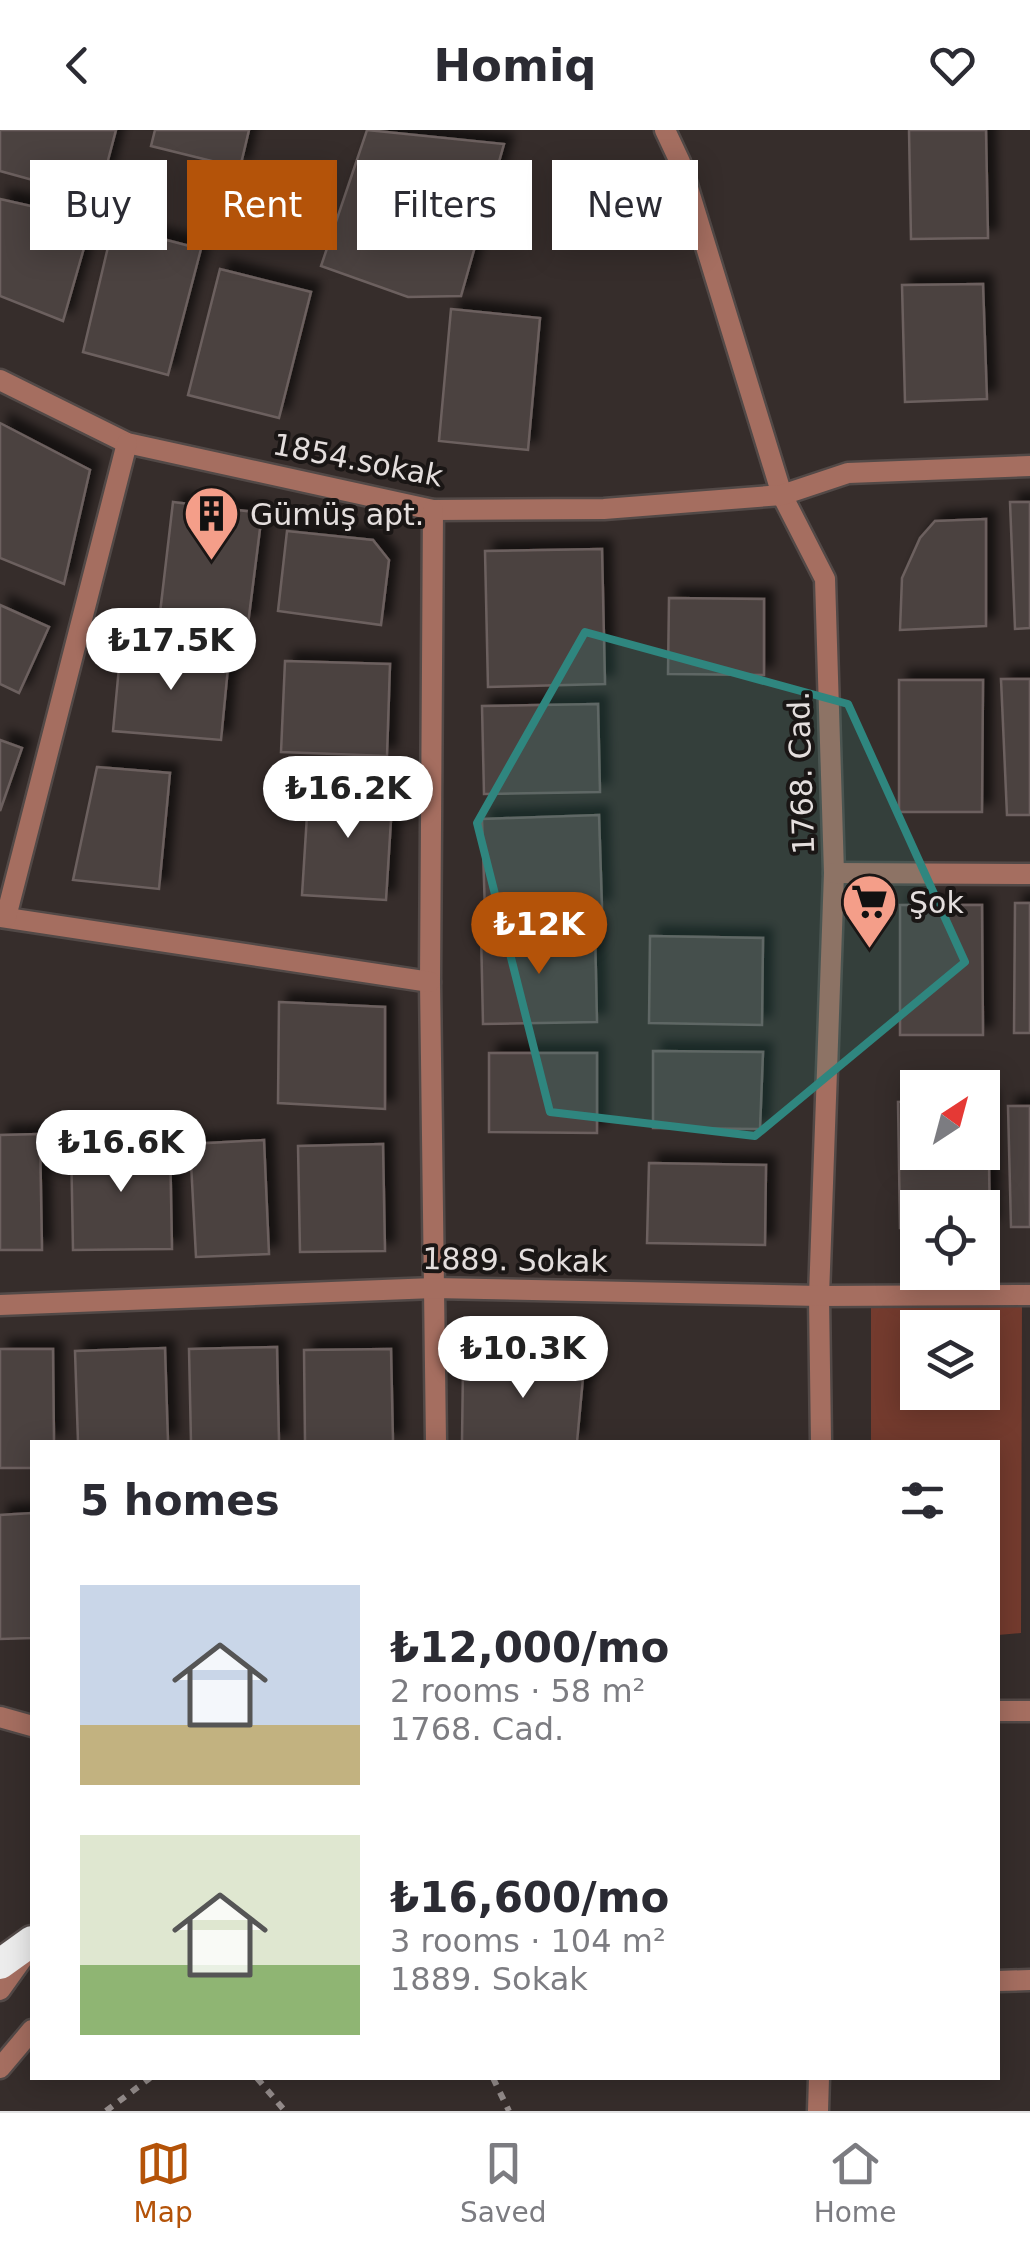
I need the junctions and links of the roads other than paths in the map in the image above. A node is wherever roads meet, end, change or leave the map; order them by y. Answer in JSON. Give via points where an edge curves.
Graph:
{"nodes":[{"id":1,"x":666,"y":130,"type":"edge"},
{"id":2,"x":0,"y":380,"type":"edge"},
{"id":3,"x":127,"y":443,"type":"junction"},
{"id":4,"x":1030,"y":466,"type":"edge"},
{"id":5,"x":782,"y":495,"type":"junction"},
{"id":6,"x":433,"y":510,"type":"junction"},
{"id":7,"x":834,"y":874,"type":"junction"},
{"id":8,"x":1030,"y":874,"type":"edge"},
{"id":9,"x":3,"y":917,"type":"edge"},
{"id":10,"x":430,"y":982,"type":"junction"},
{"id":11,"x":434,"y":1288,"type":"junction"},
{"id":12,"x":1030,"y":1295,"type":"edge"},
{"id":13,"x":820,"y":1296,"type":"junction"},
{"id":14,"x":0,"y":1305,"type":"edge"},
{"id":15,"x":436,"y":1440,"type":"edge"},
{"id":16,"x":821,"y":1440,"type":"edge"},
{"id":17,"x":1030,"y":1711,"type":"edge"},
{"id":18,"x":1000,"y":1712,"type":"edge"},
{"id":19,"x":30,"y":1714,"type":"edge"},
{"id":20,"x":0,"y":1715,"type":"edge"},
{"id":21,"x":30,"y":1725,"type":"edge"},
{"id":22,"x":30,"y":1944,"type":"edge"},
{"id":23,"x":30,"y":1946,"type":"edge"},
{"id":24,"x":0,"y":1964,"type":"edge"},
{"id":25,"x":1030,"y":1980,"type":"edge"},
{"id":26,"x":1000,"y":1982,"type":"edge"},
{"id":27,"x":0,"y":1990,"type":"edge"},
{"id":28,"x":30,"y":2032,"type":"edge"},
{"id":29,"x":0,"y":2068,"type":"edge"},
{"id":30,"x":819,"y":2080,"type":"edge"},
{"id":31,"x":818,"y":2111,"type":"edge"}],
"edges":[{"from":1,"to":5,"type":"street","name":"1768. Cad."},
{"from":2,"to":3,"type":"street","name":"1854.sokak"},
{"from":3,"to":6,"type":"street","name":"1854.sokak"},
{"from":3,"to":9,"type":"street"},
{"from":4,"to":5,"type":"street","name":"1854.sokak","via":[[848,473]]},
{"from":5,"to":6,"type":"street","name":"1854.sokak","via":[[604,509]]},
{"from":5,"to":7,"type":"street","name":"1768. Cad.","via":[[825,580]]},
{"from":6,"to":10,"type":"street"},
{"from":7,"to":8,"type":"street"},
{"from":7,"to":13,"type":"street","name":"1768. Cad."},
{"from":9,"to":10,"type":"street"},
{"from":10,"to":11,"type":"street"},
{"from":11,"to":13,"type":"street","name":"1889. Sokak"},
{"from":11,"to":14,"type":"street","name":"1889. Sokak"},
{"from":11,"to":15,"type":"street"},
{"from":12,"to":13,"type":"street","name":"1889. Sokak"},
{"from":13,"to":16,"type":"street","name":"1768. Cad."},
{"from":17,"to":18,"type":"street"},
{"from":19,"to":20,"type":"street"},
{"from":20,"to":21,"type":"street"},
{"from":22,"to":24,"type":"highway"},
{"from":23,"to":27,"type":"street"},
{"from":25,"to":26,"type":"street"},
{"from":28,"to":29,"type":"street"},
{"from":30,"to":31,"type":"street"}]}
